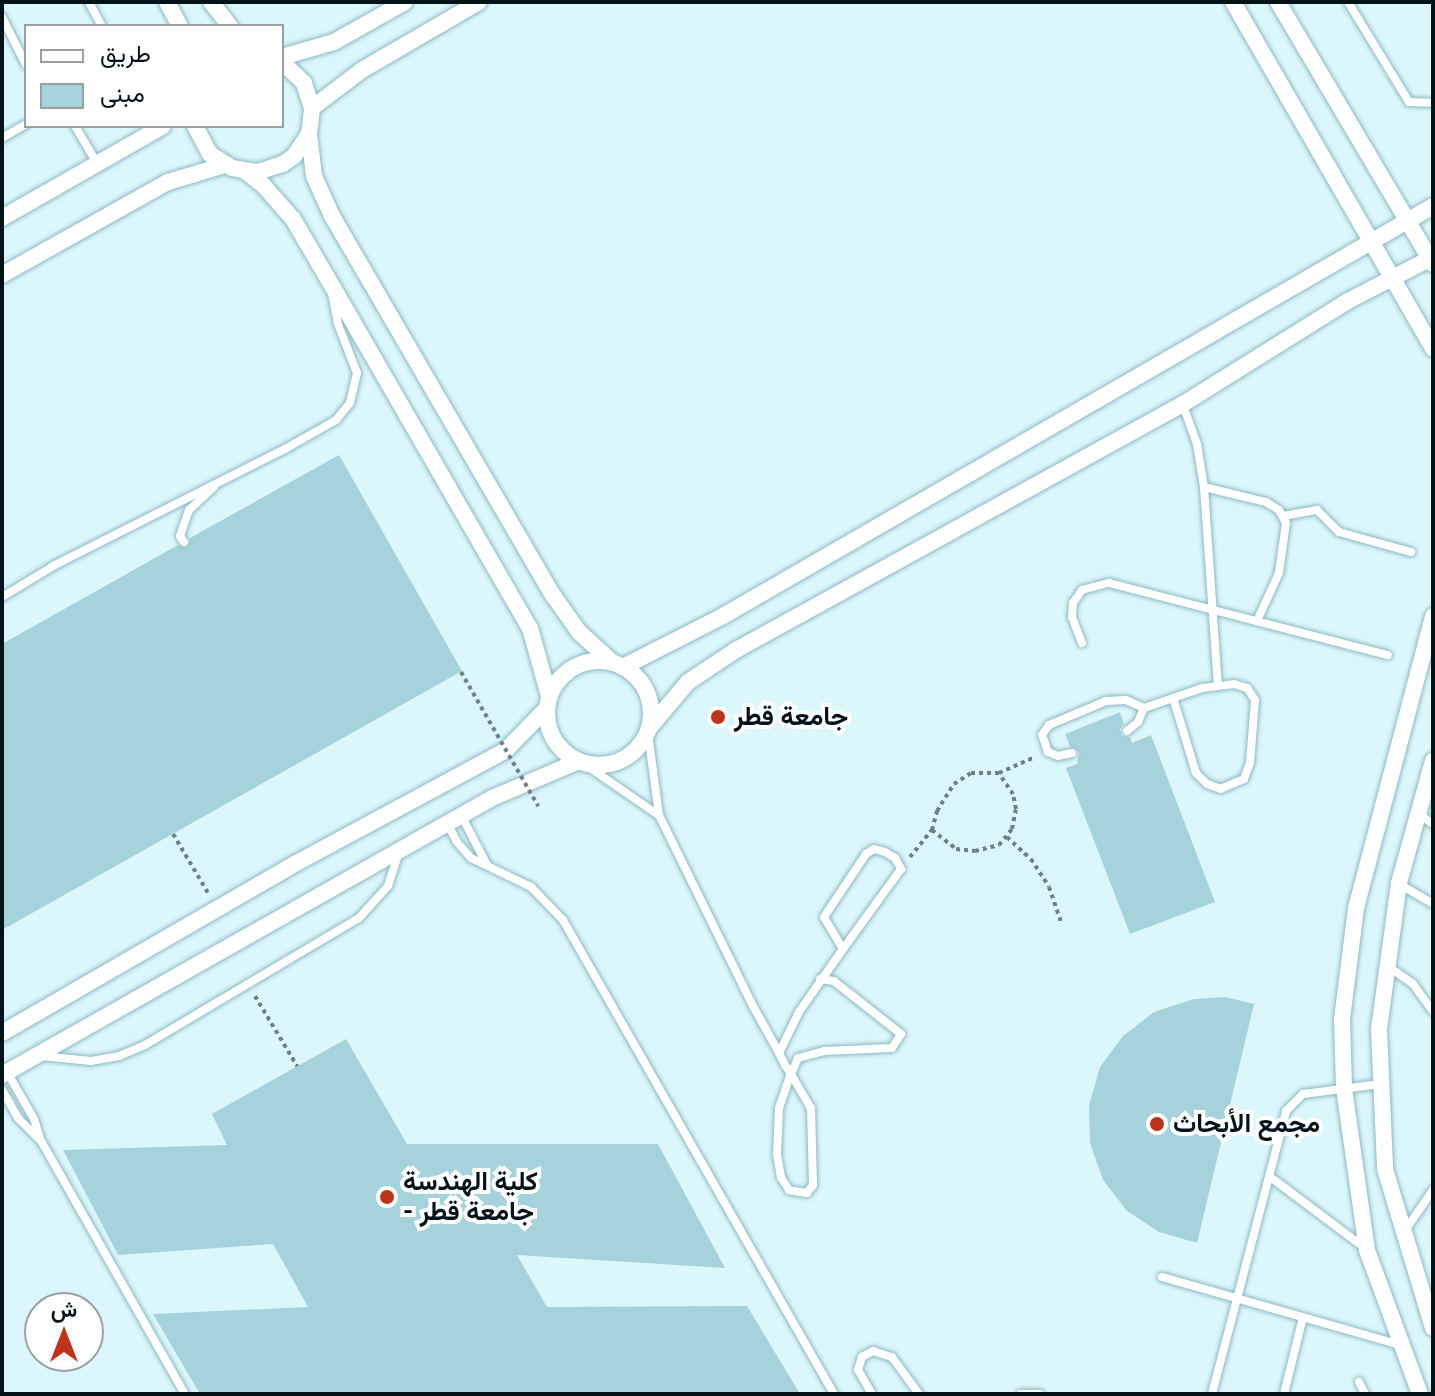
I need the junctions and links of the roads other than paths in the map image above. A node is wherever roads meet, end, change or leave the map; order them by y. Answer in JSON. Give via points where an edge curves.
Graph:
{"nodes":[{"id":1,"x":89,"y":2,"type":"edge"},
{"id":2,"x":167,"y":2,"type":"edge"},
{"id":3,"x":211,"y":2,"type":"edge"},
{"id":4,"x":405,"y":2,"type":"edge"},
{"id":5,"x":479,"y":2,"type":"edge"},
{"id":6,"x":1233,"y":2,"type":"edge"},
{"id":7,"x":1278,"y":2,"type":"edge"},
{"id":8,"x":1348,"y":2,"type":"edge"},
{"id":9,"x":2,"y":17,"type":"edge"},
{"id":10,"x":101,"y":24,"type":"edge"},
{"id":11,"x":179,"y":24,"type":"edge"},
{"id":12,"x":228,"y":24,"type":"edge"},
{"id":13,"x":284,"y":58,"type":"edge"},
{"id":14,"x":24,"y":61,"type":"edge"},
{"id":15,"x":284,"y":61,"type":"edge"},
{"id":16,"x":1433,"y":103,"type":"edge"},
{"id":17,"x":312,"y":108,"type":"junction"},
{"id":18,"x":24,"y":125,"type":"edge"},
{"id":19,"x":76,"y":128,"type":"edge"},
{"id":20,"x":160,"y":128,"type":"edge"},
{"id":21,"x":196,"y":128,"type":"edge"},
{"id":22,"x":309,"y":134,"type":"junction"},
{"id":23,"x":2,"y":138,"type":"edge"},
{"id":24,"x":97,"y":164,"type":"junction"},
{"id":25,"x":225,"y":165,"type":"junction"},
{"id":26,"x":245,"y":171,"type":"junction"},
{"id":27,"x":1433,"y":206,"type":"edge"},
{"id":28,"x":2,"y":218,"type":"edge"},
{"id":29,"x":1406,"y":221,"type":"junction"},
{"id":30,"x":1371,"y":242,"type":"junction"},
{"id":31,"x":1432,"y":260,"type":"edge"},
{"id":32,"x":2,"y":275,"type":"edge"},
{"id":33,"x":1393,"y":279,"type":"junction"},
{"id":34,"x":331,"y":284,"type":"junction"},
{"id":35,"x":1433,"y":348,"type":"edge"},
{"id":36,"x":1183,"y":404,"type":"junction"},
{"id":37,"x":221,"y":481,"type":"junction"},
{"id":38,"x":1204,"y":487,"type":"junction"},
{"id":39,"x":1283,"y":516,"type":"junction"},
{"id":40,"x":184,"y":542,"type":"dead end"},
{"id":41,"x":1411,"y":552,"type":"dead end"},
{"id":42,"x":2,"y":597,"type":"edge"},
{"id":43,"x":1213,"y":610,"type":"junction"},
{"id":44,"x":1433,"y":616,"type":"edge"},
{"id":45,"x":1257,"y":621,"type":"junction"},
{"id":46,"x":1082,"y":643,"type":"dead end"},
{"id":47,"x":1388,"y":655,"type":"dead end"},
{"id":48,"x":618,"y":665,"type":"junction"},
{"id":49,"x":1218,"y":685,"type":"junction"},
{"id":50,"x":1173,"y":698,"type":"junction"},
{"id":51,"x":548,"y":702,"type":"junction"},
{"id":52,"x":1144,"y":708,"type":"junction"},
{"id":53,"x":649,"y":730,"type":"junction"},
{"id":54,"x":1127,"y":731,"type":"dead end"},
{"id":55,"x":1072,"y":753,"type":"dead end"},
{"id":56,"x":1433,"y":761,"type":"edge"},
{"id":57,"x":581,"y":762,"type":"junction"},
{"id":58,"x":659,"y":815,"type":"junction"},
{"id":59,"x":454,"y":819,"type":"junction"},
{"id":60,"x":1426,"y":819,"type":"edge"},
{"id":61,"x":401,"y":848,"type":"junction"},
{"id":62,"x":490,"y":869,"type":"junction"},
{"id":63,"x":1399,"y":883,"type":"junction"},
{"id":64,"x":1433,"y":904,"type":"edge"},
{"id":65,"x":843,"y":949,"type":"junction"},
{"id":66,"x":1385,"y":965,"type":"junction"},
{"id":67,"x":820,"y":979,"type":"junction"},
{"id":68,"x":1433,"y":1012,"type":"edge"},
{"id":69,"x":2,"y":1033,"type":"edge"},
{"id":70,"x":779,"y":1053,"type":"junction"},
{"id":71,"x":36,"y":1055,"type":"junction"},
{"id":72,"x":5,"y":1073,"type":"edge"},
{"id":73,"x":791,"y":1074,"type":"junction"},
{"id":74,"x":1380,"y":1084,"type":"junction"},
{"id":75,"x":1344,"y":1088,"type":"junction"},
{"id":76,"x":2,"y":1090,"type":"edge"},
{"id":77,"x":40,"y":1139,"type":"junction"},
{"id":78,"x":1269,"y":1176,"type":"junction"},
{"id":79,"x":1433,"y":1190,"type":"edge"},
{"id":80,"x":1402,"y":1235,"type":"junction"},
{"id":81,"x":1367,"y":1250,"type":"junction"},
{"id":82,"x":1162,"y":1277,"type":"dead end"},
{"id":83,"x":1237,"y":1298,"type":"junction"},
{"id":84,"x":1303,"y":1317,"type":"junction"},
{"id":85,"x":1433,"y":1328,"type":"edge"},
{"id":86,"x":1400,"y":1345,"type":"junction"},
{"id":87,"x":1359,"y":1382,"type":"dead end"},
{"id":88,"x":185,"y":1394,"type":"edge"},
{"id":89,"x":834,"y":1394,"type":"edge"},
{"id":90,"x":872,"y":1394,"type":"edge"},
{"id":91,"x":919,"y":1394,"type":"edge"},
{"id":92,"x":1021,"y":1394,"type":"edge"},
{"id":93,"x":1040,"y":1394,"type":"edge"},
{"id":94,"x":1212,"y":1394,"type":"edge"},
{"id":95,"x":1284,"y":1394,"type":"edge"},
{"id":96,"x":1365,"y":1394,"type":"edge"},
{"id":97,"x":1420,"y":1394,"type":"edge"}],
"edges":[{"from":1,"to":10,"type":"lane"},
{"from":2,"to":11,"type":"street"},
{"from":3,"to":12,"type":"street"},
{"from":4,"to":13,"type":"street","via":[[334,42]]},
{"from":5,"to":17,"type":"street","via":[[362,70]]},
{"from":6,"to":30,"type":"street"},
{"from":7,"to":29,"type":"street"},
{"from":8,"to":16,"type":"lane","via":[[1409,102]]},
{"from":9,"to":14,"type":"lane"},
{"from":15,"to":17,"type":"street","via":[[304,83]]},
{"from":17,"to":22,"type":"street"},
{"from":18,"to":23,"type":"lane"},
{"from":19,"to":24,"type":"lane"},
{"from":20,"to":24,"type":"street"},
{"from":21,"to":25,"type":"street","via":[[210,154]]},
{"from":22,"to":26,"type":"street","via":[[283,164]]},
{"from":22,"to":48,"type":"street","via":[[314,176],[332,216],[553,595],[579,632]]},
{"from":24,"to":28,"type":"street"},
{"from":25,"to":26,"type":"street"},
{"from":25,"to":32,"type":"street","via":[[168,182]]},
{"from":26,"to":34,"type":"street","via":[[286,210]]},
{"from":27,"to":29,"type":"street"},
{"from":29,"to":30,"type":"street"},
{"from":29,"to":31,"type":"street"},
{"from":30,"to":33,"type":"street"},
{"from":30,"to":48,"type":"street","via":[[723,616]]},
{"from":31,"to":33,"type":"street"},
{"from":33,"to":35,"type":"street"},
{"from":33,"to":36,"type":"street","via":[[1348,301]]},
{"from":34,"to":37,"type":"lane","via":[[338,324],[357,373],[350,403],[327,426]]},
{"from":34,"to":51,"type":"street","via":[[530,628]]},
{"from":36,"to":38,"type":"lane"},
{"from":36,"to":53,"type":"street","via":[[736,650],[688,682]]},
{"from":37,"to":40,"type":"lane","via":[[189,510],[180,536]]},
{"from":37,"to":42,"type":"lane"},
{"from":38,"to":39,"type":"lane","via":[[1266,502]]},
{"from":38,"to":43,"type":"lane"},
{"from":39,"to":41,"type":"lane","via":[[1317,510],[1339,532]]},
{"from":39,"to":45,"type":"lane","via":[[1287,531],[1279,573]]},
{"from":43,"to":45,"type":"lane"},
{"from":43,"to":46,"type":"lane","via":[[1117,584],[1095,585],[1082,590],[1073,603],[1072,617]]},
{"from":43,"to":49,"type":"lane"},
{"from":44,"to":75,"type":"street","via":[[1356,908],[1342,1019]]},
{"from":45,"to":47,"type":"lane"},
{"from":48,"to":51,"type":"street","via":[[590,662],[570,670]]},
{"from":48,"to":53,"type":"street","via":[[645,687],[651,707]]},
{"from":49,"to":50,"type":"lane"},
{"from":49,"to":50,"type":"lane","via":[[1247,688],[1256,708],[1248,771],[1230,788],[1213,788],[1196,773]]},
{"from":50,"to":52,"type":"lane"},
{"from":51,"to":57,"type":"street","via":[[554,739]]},
{"from":51,"to":69,"type":"street","via":[[506,750],[289,867]]},
{"from":52,"to":54,"type":"lane"},
{"from":52,"to":55,"type":"lane","via":[[1116,700],[1054,722],[1042,735],[1048,752]]},
{"from":53,"to":57,"type":"street","via":[[627,758],[605,765]]},
{"from":53,"to":58,"type":"lane"},
{"from":56,"to":60,"type":"street"},
{"from":57,"to":58,"type":"lane"},
{"from":57,"to":59,"type":"street","via":[[514,787]]},
{"from":58,"to":70,"type":"lane"},
{"from":59,"to":61,"type":"street"},
{"from":59,"to":62,"type":"lane"},
{"from":59,"to":62,"type":"lane","via":[[463,851]]},
{"from":60,"to":63,"type":"street"},
{"from":61,"to":71,"type":"street"},
{"from":61,"to":71,"type":"lane","via":[[388,886],[359,918],[145,1045],[91,1061]]},
{"from":62,"to":89,"type":"lane","via":[[531,887],[563,920]]},
{"from":63,"to":64,"type":"lane"},
{"from":63,"to":66,"type":"street"},
{"from":65,"to":65,"type":"lane","via":[[901,869],[885,852],[874,849],[866,854],[824,917]]},
{"from":65,"to":67,"type":"lane"},
{"from":66,"to":68,"type":"lane","via":[[1413,984]]},
{"from":66,"to":74,"type":"street"},
{"from":67,"to":70,"type":"lane"},
{"from":67,"to":73,"type":"lane","via":[[834,981],[901,1034],[892,1048],[824,1051],[798,1058]]},
{"from":70,"to":73,"type":"lane"},
{"from":71,"to":72,"type":"street"},
{"from":72,"to":77,"type":"lane","via":[[34,1119]]},
{"from":73,"to":73,"type":"lane","via":[[811,1108],[813,1185],[807,1193],[789,1190],[777,1154],[779,1108]]},
{"from":74,"to":75,"type":"lane"},
{"from":74,"to":80,"type":"street","via":[[1385,1169]]},
{"from":75,"to":78,"type":"lane","via":[[1303,1094],[1291,1103]]},
{"from":75,"to":81,"type":"street"},
{"from":76,"to":77,"type":"lane","via":[[18,1118]]},
{"from":77,"to":88,"type":"lane"},
{"from":78,"to":81,"type":"lane"},
{"from":78,"to":83,"type":"lane"},
{"from":79,"to":80,"type":"lane"},
{"from":80,"to":85,"type":"street"},
{"from":81,"to":86,"type":"street"},
{"from":82,"to":83,"type":"lane"},
{"from":83,"to":84,"type":"lane"},
{"from":83,"to":94,"type":"lane"},
{"from":84,"to":86,"type":"lane"},
{"from":84,"to":95,"type":"lane"},
{"from":86,"to":97,"type":"street"},
{"from":87,"to":96,"type":"lane"},
{"from":90,"to":91,"type":"lane","via":[[859,1377],[858,1363],[867,1353],[880,1351],[892,1357]]},
{"from":92,"to":93,"type":"lane"}]}
